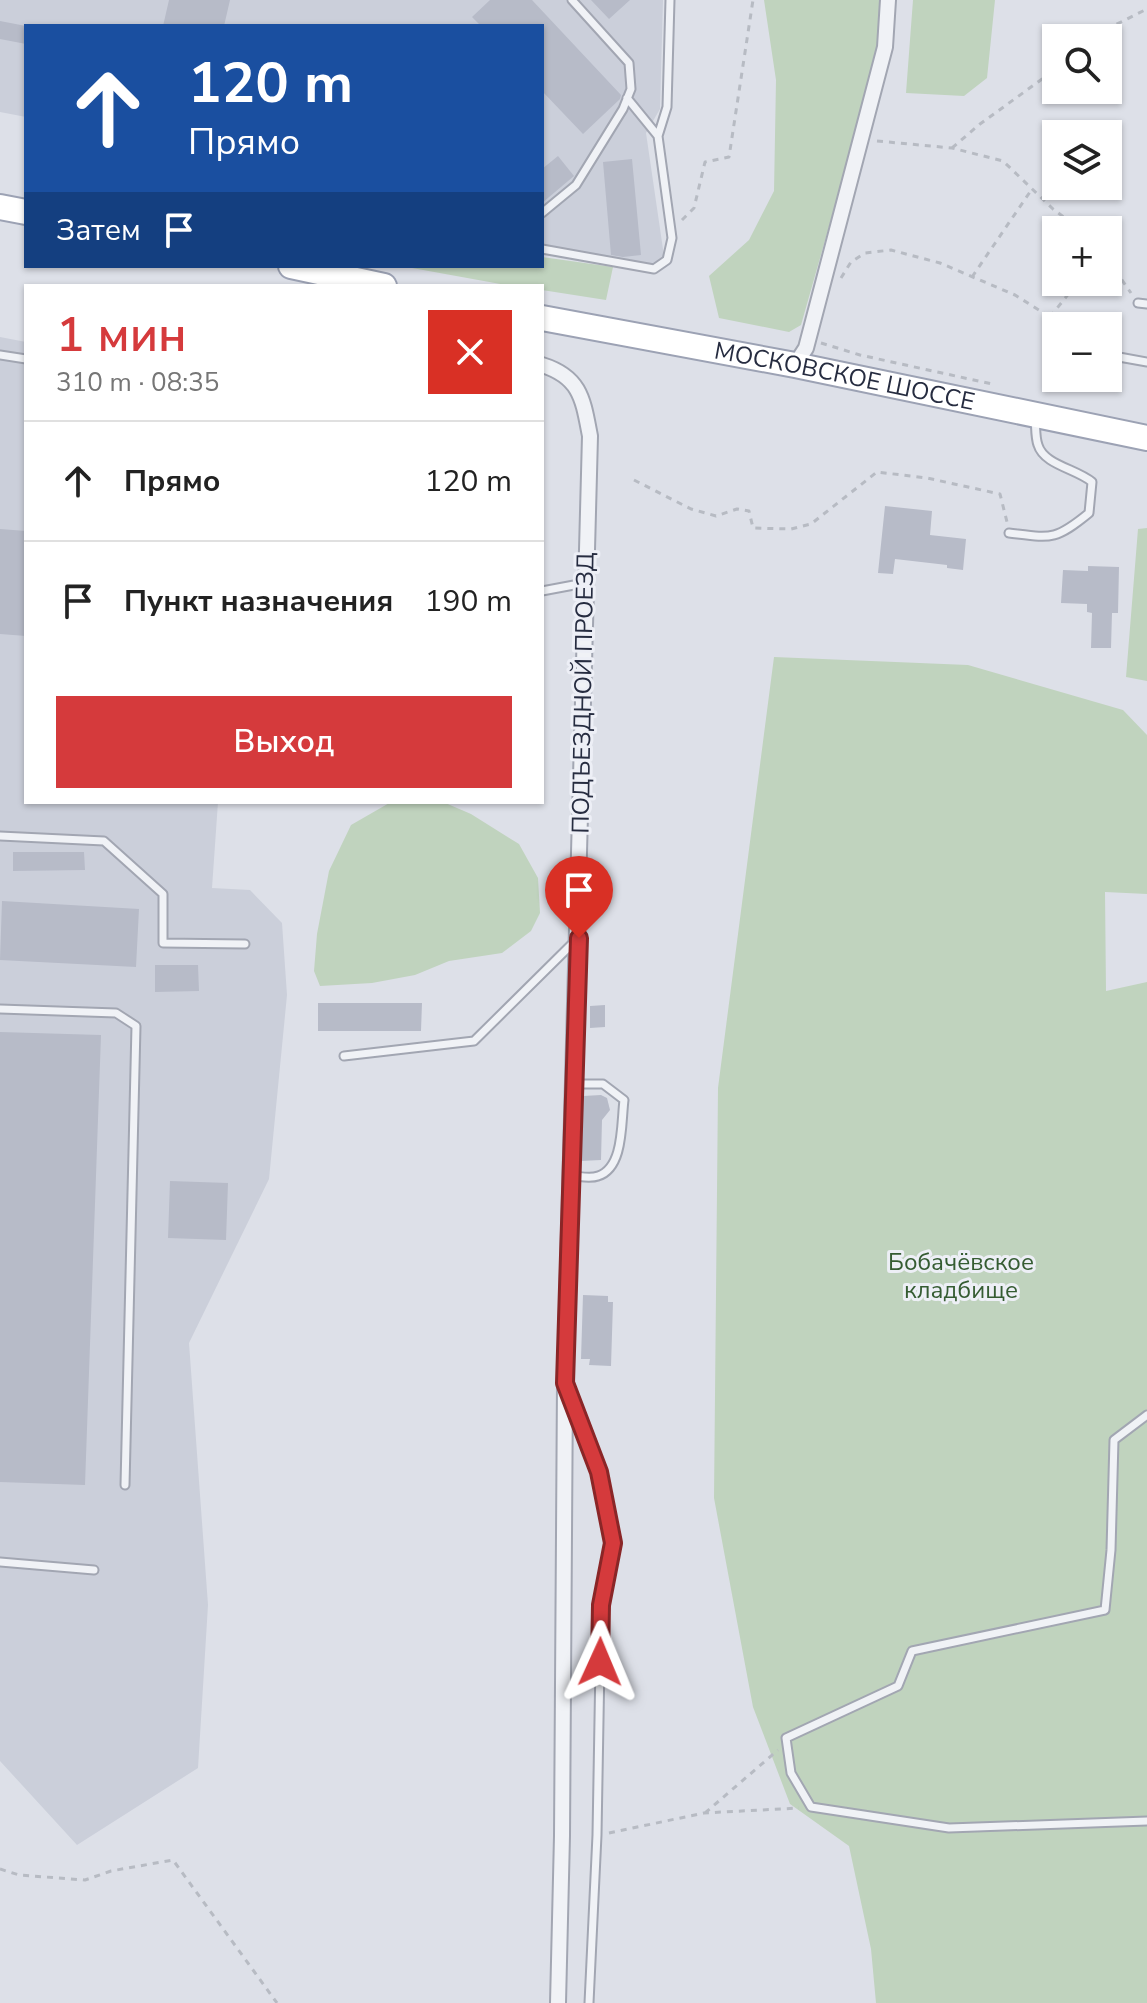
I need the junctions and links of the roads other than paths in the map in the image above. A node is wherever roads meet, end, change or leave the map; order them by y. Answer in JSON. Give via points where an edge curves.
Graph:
{"nodes":[{"id":1,"x":572,"y":0,"type":"edge"},
{"id":2,"x":670,"y":0,"type":"edge"},
{"id":3,"x":888,"y":0,"type":"edge"},
{"id":4,"x":627,"y":98,"type":"junction"},
{"id":5,"x":658,"y":136,"type":"junction"},
{"id":6,"x":0,"y":207,"type":"edge"},
{"id":7,"x":544,"y":211,"type":"edge"},
{"id":8,"x":24,"y":212,"type":"edge"},
{"id":9,"x":544,"y":249,"type":"edge"},
{"id":10,"x":299,"y":268,"type":"edge"},
{"id":11,"x":359,"y":283,"type":"edge"},
{"id":12,"x":544,"y":318,"type":"edge"},
{"id":13,"x":0,"y":355,"type":"edge"},
{"id":14,"x":1122,"y":358,"type":"edge"},
{"id":15,"x":24,"y":359,"type":"edge"},
{"id":16,"x":1147,"y":362,"type":"edge"},
{"id":17,"x":795,"y":365,"type":"junction"},
{"id":18,"x":544,"y":366,"type":"edge"},
{"id":19,"x":1035,"y":413,"type":"junction"},
{"id":20,"x":1147,"y":438,"type":"edge"},
{"id":21,"x":1009,"y":533,"type":"road end"},
{"id":22,"x":584,"y":580,"type":"junction"},
{"id":23,"x":544,"y":591,"type":"edge"},
{"id":24,"x":0,"y":836,"type":"edge"},
{"id":25,"x":579,"y":938,"type":"junction"},
{"id":26,"x":245,"y":944,"type":"dead end"},
{"id":27,"x":0,"y":1009,"type":"edge"},
{"id":28,"x":344,"y":1056,"type":"dead end"},
{"id":29,"x":573,"y":1084,"type":"junction"},
{"id":30,"x":572,"y":1176,"type":"junction"},
{"id":31,"x":565,"y":1383,"type":"junction"},
{"id":32,"x":1147,"y":1415,"type":"edge"},
{"id":33,"x":125,"y":1485,"type":"dead end"},
{"id":34,"x":0,"y":1562,"type":"edge"},
{"id":35,"x":94,"y":1570,"type":"dead end"},
{"id":36,"x":1147,"y":1821,"type":"edge"},
{"id":37,"x":558,"y":2003,"type":"edge"},
{"id":38,"x":589,"y":2003,"type":"edge"}],
"edges":[{"from":1,"to":4,"type":"lane","via":[[629,63]]},
{"from":2,"to":5,"type":"lane","via":[[667,107]]},
{"from":3,"to":17,"type":"street","via":[[885,47],[806,348]]},
{"from":4,"to":5,"type":"lane"},
{"from":4,"to":7,"type":"lane","via":[[576,185]]},
{"from":5,"to":9,"type":"lane","via":[[672,238],[667,260],[654,269]]},
{"from":6,"to":8,"type":"main road"},
{"from":10,"to":11,"type":"main road"},
{"from":12,"to":17,"type":"main road","name":"МОСКОВСКОЕ ШОССЕ"},
{"from":13,"to":15,"type":"lane"},
{"from":14,"to":16,"type":"lane"},
{"from":17,"to":19,"type":"main road","name":"МОСКОВСКОЕ ШОССЕ"},
{"from":18,"to":22,"type":"street","name":"ПОДЪЕЗДНОЙ ПРОЕЗД","via":[[569,378],[582,397],[590,436]]},
{"from":19,"to":20,"type":"main road","name":"МОСКОВСКОЕ ШОССЕ"},
{"from":19,"to":21,"type":"lane","via":[[1038,446],[1047,458],[1092,482],[1089,513],[1053,538]]},
{"from":22,"to":23,"type":"lane"},
{"from":22,"to":25,"type":"street","name":"ПОДЪЕЗДНОЙ ПРОЕЗД"},
{"from":24,"to":26,"type":"lane","via":[[104,841],[163,894],[163,943]]},
{"from":25,"to":28,"type":"lane","via":[[474,1041]]},
{"from":25,"to":29,"type":"street","name":"ПОДЪЕЗДНОЙ ПРОЕЗД"},
{"from":27,"to":33,"type":"lane","via":[[116,1013],[136,1026]]},
{"from":29,"to":30,"type":"street","name":"ПОДЪЕЗДНОЙ ПРОЕЗД"},
{"from":29,"to":30,"type":"lane","via":[[603,1084],[624,1100],[617,1155],[610,1169],[597,1177]]},
{"from":30,"to":31,"type":"street","name":"ПОДЪЕЗДНОЙ ПРОЕЗД"},
{"from":31,"to":37,"type":"street","name":"ПОДЪЕЗДНОЙ ПРОЕЗД"},
{"from":31,"to":38,"type":"lane","via":[[599,1472],[613,1543],[601,1605]]},
{"from":32,"to":36,"type":"lane","via":[[1114,1440],[1105,1610],[912,1651],[898,1686],[786,1738],[791,1773],[811,1807],[949,1828]]},
{"from":34,"to":35,"type":"lane"}]}
